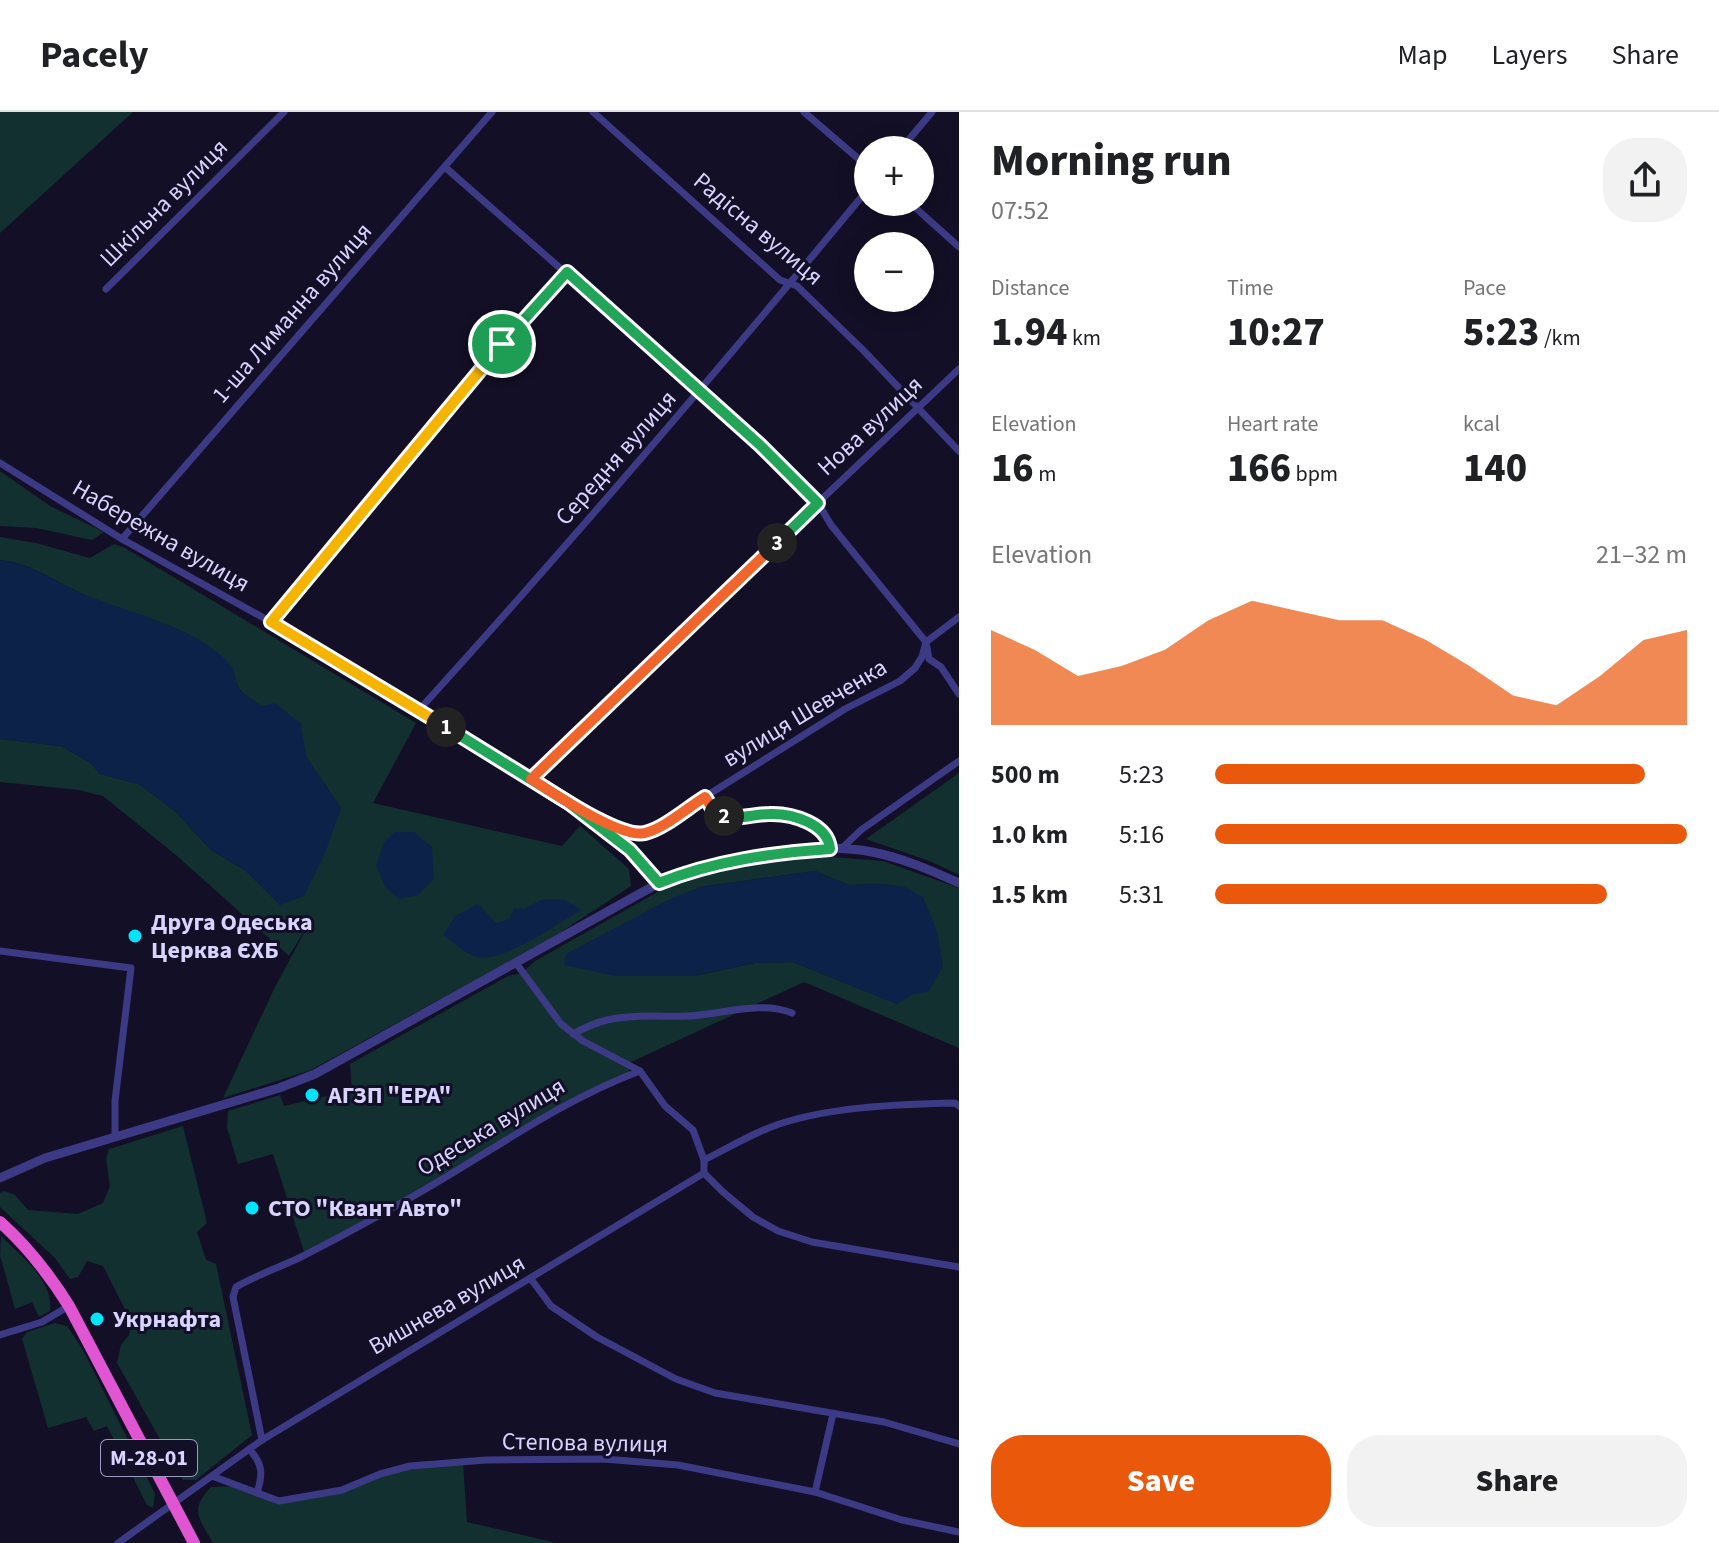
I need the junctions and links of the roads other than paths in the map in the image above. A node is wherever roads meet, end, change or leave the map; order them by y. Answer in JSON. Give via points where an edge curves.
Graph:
{"nodes":[{"id":1,"x":284,"y":112,"type":"edge"},
{"id":2,"x":492,"y":112,"type":"edge"},
{"id":3,"x":593,"y":112,"type":"edge"},
{"id":4,"x":804,"y":112,"type":"edge"},
{"id":5,"x":932,"y":112,"type":"edge"},
{"id":6,"x":912,"y":136,"type":"edge"},
{"id":7,"x":854,"y":155,"type":"edge"},
{"id":8,"x":446,"y":168,"type":"junction"},
{"id":9,"x":854,"y":206,"type":"edge"},
{"id":10,"x":925,"y":216,"type":"edge"},
{"id":11,"x":959,"y":247,"type":"edge"},
{"id":12,"x":567,"y":272,"type":"junction"},
{"id":13,"x":791,"y":282,"type":"junction"},
{"id":14,"x":106,"y":289,"type":"dead end"},
{"id":15,"x":959,"y":369,"type":"edge"},
{"id":16,"x":700,"y":391,"type":"junction"},
{"id":17,"x":918,"y":408,"type":"junction"},
{"id":18,"x":959,"y":451,"type":"edge"},
{"id":19,"x":0,"y":463,"type":"edge"},
{"id":20,"x":818,"y":503,"type":"junction"},
{"id":21,"x":122,"y":539,"type":"junction"},
{"id":22,"x":959,"y":617,"type":"edge"},
{"id":23,"x":271,"y":622,"type":"junction"},
{"id":24,"x":926,"y":642,"type":"junction"},
{"id":25,"x":959,"y":694,"type":"edge"},
{"id":26,"x":419,"y":710,"type":"junction"},
{"id":27,"x":959,"y":761,"type":"edge"},
{"id":28,"x":531,"y":779,"type":"junction"},
{"id":29,"x":705,"y":797,"type":"junction"},
{"id":30,"x":569,"y":803,"type":"junction"},
{"id":31,"x":842,"y":848,"type":"junction"},
{"id":32,"x":830,"y":849,"type":"junction"},
{"id":33,"x":659,"y":883,"type":"junction"},
{"id":34,"x":959,"y":883,"type":"edge"},
{"id":35,"x":0,"y":951,"type":"edge"},
{"id":36,"x":516,"y":963,"type":"junction"},
{"id":37,"x":792,"y":1013,"type":"dead end"},
{"id":38,"x":573,"y":1034,"type":"junction"},
{"id":39,"x":640,"y":1071,"type":"junction"},
{"id":40,"x":959,"y":1106,"type":"edge"},
{"id":41,"x":115,"y":1136,"type":"junction"},
{"id":42,"x":704,"y":1160,"type":"junction"},
{"id":43,"x":704,"y":1173,"type":"junction"},
{"id":44,"x":0,"y":1178,"type":"edge"},
{"id":45,"x":0,"y":1222,"type":"edge"},
{"id":46,"x":959,"y":1267,"type":"edge"},
{"id":47,"x":531,"y":1279,"type":"junction"},
{"id":48,"x":69,"y":1306,"type":"junction"},
{"id":49,"x":0,"y":1335,"type":"edge"},
{"id":50,"x":833,"y":1414,"type":"junction"},
{"id":51,"x":262,"y":1440,"type":"junction"},
{"id":52,"x":959,"y":1444,"type":"edge"},
{"id":53,"x":249,"y":1449,"type":"junction"},
{"id":54,"x":212,"y":1476,"type":"junction"},
{"id":55,"x":815,"y":1492,"type":"junction"},
{"id":56,"x":257,"y":1493,"type":"junction"},
{"id":57,"x":174,"y":1505,"type":"junction"},
{"id":58,"x":959,"y":1531,"type":"edge"},
{"id":59,"x":118,"y":1543,"type":"edge"},
{"id":60,"x":194,"y":1543,"type":"edge"}],
"edges":[{"from":1,"to":14,"type":"street","name":"Шкільна вулиця"},
{"from":2,"to":8,"type":"street","name":"1-ша Лиманна вулиця"},
{"from":3,"to":13,"type":"street","name":"Радісна вулиця","via":[[780,280]]},
{"from":4,"to":7,"type":"street"},
{"from":5,"to":6,"type":"street"},
{"from":8,"to":12,"type":"street"},
{"from":8,"to":21,"type":"street","name":"1-ша Лиманна вулиця"},
{"from":9,"to":13,"type":"street","name":"Середня вулиця"},
{"from":10,"to":11,"type":"street"},
{"from":12,"to":16,"type":"street"},
{"from":12,"to":23,"type":"street"},
{"from":13,"to":16,"type":"street","name":"Середня вулиця"},
{"from":13,"to":17,"type":"street","name":"Радісна вулиця"},
{"from":15,"to":17,"type":"street","name":"Нова вулиця"},
{"from":16,"to":20,"type":"street"},
{"from":16,"to":26,"type":"street","name":"Середня вулиця"},
{"from":17,"to":18,"type":"street","name":"Радісна вулиця"},
{"from":17,"to":20,"type":"street","name":"Нова вулиця"},
{"from":19,"to":21,"type":"street","name":"Набережна вулиця"},
{"from":20,"to":24,"type":"street"},
{"from":20,"to":28,"type":"street","name":"Нова вулиця"},
{"from":21,"to":23,"type":"street","name":"Набережна вулиця"},
{"from":22,"to":24,"type":"street","name":"вулиця Шевченка"},
{"from":23,"to":26,"type":"street","name":"Набережна вулиця"},
{"from":24,"to":25,"type":"street","via":[[929,659]]},
{"from":24,"to":29,"type":"street","name":"вулиця Шевченка","via":[[915,668],[900,681],[845,709]]},
{"from":26,"to":28,"type":"street","name":"Набережна вулиця"},
{"from":27,"to":31,"type":"street"},
{"from":28,"to":30,"type":"street","name":"Набережна вулиця"},
{"from":29,"to":30,"type":"street","name":"вулиця Шевченка","via":[[652,830],[634,834]]},
{"from":29,"to":32,"type":"street","via":[[728,818],[776,814],[815,826],[828,836]]},
{"from":30,"to":33,"type":"street","name":"Набережна вулиця","via":[[630,850]]},
{"from":31,"to":32,"type":"street"},
{"from":31,"to":34,"type":"street","via":[[907,860]]},
{"from":32,"to":33,"type":"street","via":[[711,864]]},
{"from":33,"to":36,"type":"street"},
{"from":35,"to":41,"type":"street","via":[[131,968]]},
{"from":36,"to":38,"type":"street"},
{"from":36,"to":41,"type":"street","via":[[315,1074]]},
{"from":37,"to":38,"type":"street","via":[[772,1009],[637,1016],[608,1020]]},
{"from":38,"to":39,"type":"street"},
{"from":39,"to":42,"type":"street","via":[[665,1106],[693,1130]]},
{"from":39,"to":51,"type":"street","name":"Одеська вулиця","via":[[571,1102],[409,1199],[236,1287],[233,1297]]},
{"from":40,"to":42,"type":"street","via":[[883,1105],[786,1122]]},
{"from":41,"to":44,"type":"street"},
{"from":42,"to":43,"type":"street"},
{"from":43,"to":46,"type":"street","via":[[778,1231],[812,1242]]},
{"from":43,"to":47,"type":"street","name":"Вишнева вулиця"},
{"from":45,"to":48,"type":"highway","number":"М-28-01","via":[[32,1253]]},
{"from":47,"to":50,"type":"street","via":[[551,1306],[676,1379],[715,1393]]},
{"from":47,"to":51,"type":"street","name":"Вишнева вулиця"},
{"from":48,"to":49,"type":"street","via":[[42,1322]]},
{"from":48,"to":57,"type":"highway","number":"М-28-01"},
{"from":50,"to":52,"type":"street","via":[[884,1422]]},
{"from":50,"to":55,"type":"street"},
{"from":51,"to":53,"type":"street","name":"Вишнева вулиця"},
{"from":53,"to":54,"type":"street","name":"Вишнева вулиця"},
{"from":53,"to":56,"type":"street","via":[[262,1469]]},
{"from":54,"to":56,"type":"street","name":"Степова вулиця"},
{"from":54,"to":57,"type":"street","name":"Вишнева вулиця"},
{"from":55,"to":56,"type":"street","name":"Степова вулиця","via":[[678,1465],[604,1459],[410,1466],[342,1490],[279,1501]]},
{"from":55,"to":58,"type":"street","name":"Степова вулиця","via":[[902,1520]]},
{"from":57,"to":59,"type":"street","name":"Вишнева вулиця"},
{"from":57,"to":60,"type":"highway","number":"М-28-01"}]}
